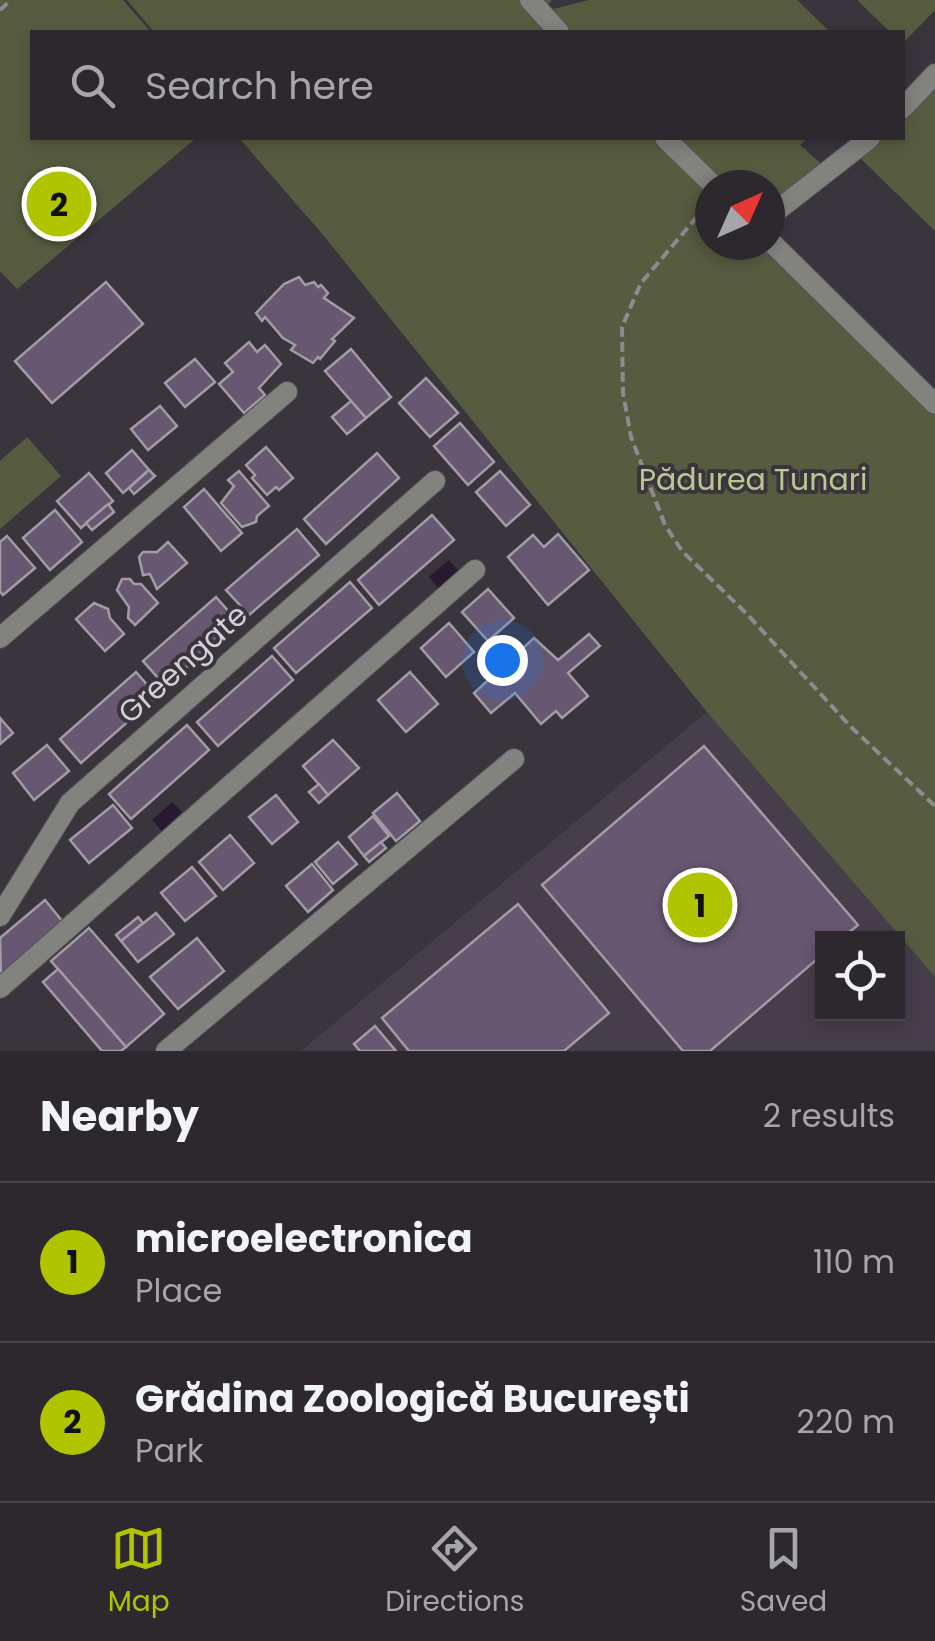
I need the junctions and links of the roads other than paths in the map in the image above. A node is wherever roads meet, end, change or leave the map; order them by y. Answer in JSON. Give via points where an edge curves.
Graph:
{"nodes":[{"id":1,"x":530,"y":0,"type":"edge"},
{"id":2,"x":557,"y":30,"type":"edge"},
{"id":3,"x":935,"y":74,"type":"edge"},
{"id":4,"x":905,"y":106,"type":"edge"},
{"id":5,"x":668,"y":140,"type":"edge"},
{"id":6,"x":867,"y":140,"type":"edge"},
{"id":7,"x":699,"y":170,"type":"edge"},
{"id":8,"x":785,"y":204,"type":"edge"},
{"id":9,"x":785,"y":256,"type":"edge"},
{"id":10,"x":287,"y":392,"type":"dead end"},
{"id":11,"x":935,"y":404,"type":"edge"},
{"id":12,"x":435,"y":480,"type":"dead end"},
{"id":13,"x":475,"y":570,"type":"dead end"},
{"id":14,"x":0,"y":638,"type":"edge"},
{"id":15,"x":514,"y":759,"type":"dead end"},
{"id":16,"x":0,"y":916,"type":"edge"},
{"id":17,"x":0,"y":988,"type":"edge"},
{"id":18,"x":166,"y":1051,"type":"edge"}],
"edges":[{"from":1,"to":2,"type":"street"},
{"from":3,"to":4,"type":"street"},
{"from":5,"to":7,"type":"street"},
{"from":6,"to":8,"type":"street"},
{"from":9,"to":11,"type":"street"},
{"from":10,"to":14,"type":"street"},
{"from":12,"to":16,"type":"street","name":"Greengate","via":[[70,803]]},
{"from":13,"to":17,"type":"street"},
{"from":15,"to":18,"type":"street"}]}
